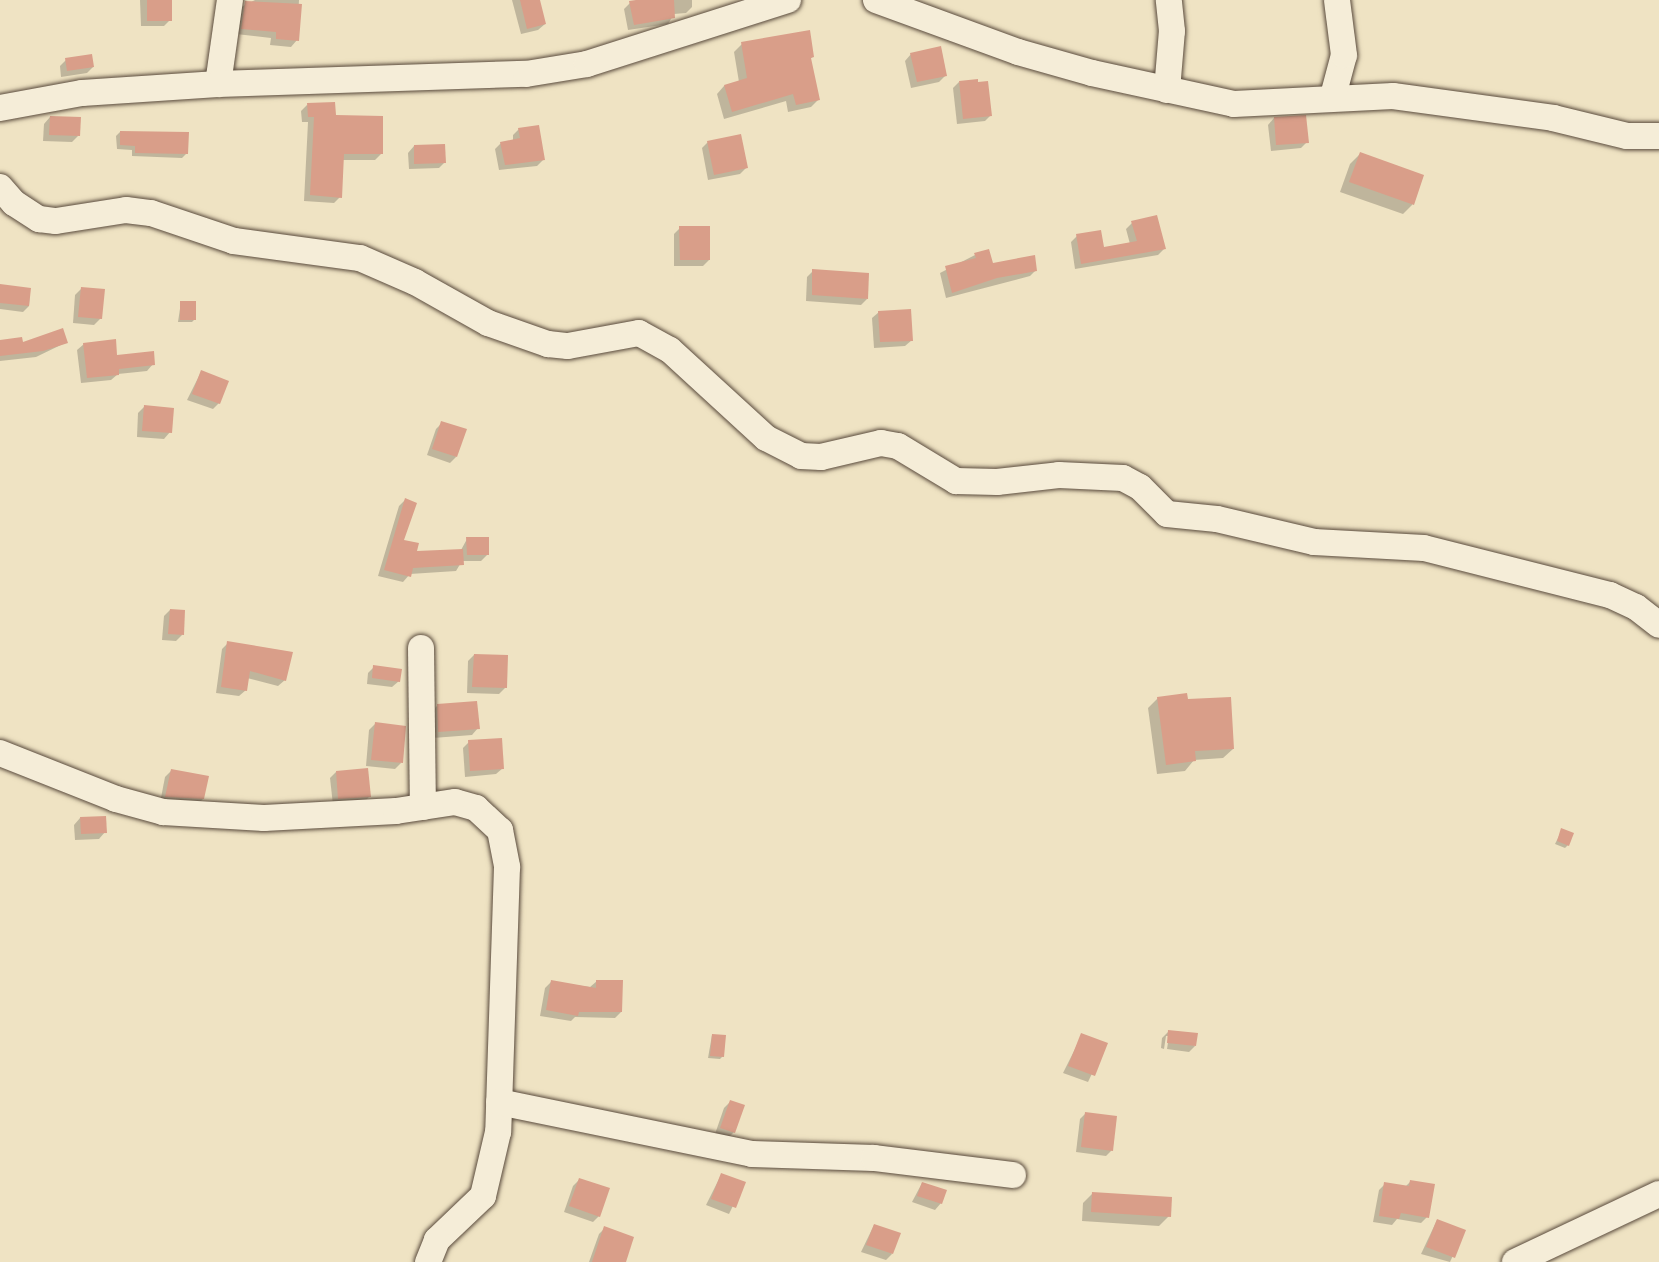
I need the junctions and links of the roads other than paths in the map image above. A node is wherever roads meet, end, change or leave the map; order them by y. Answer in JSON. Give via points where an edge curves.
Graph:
{"nodes":[{"id":1,"x":230,"y":0,"type":"edge"},
{"id":2,"x":788,"y":0,"type":"edge"},
{"id":3,"x":876,"y":0,"type":"edge"},
{"id":4,"x":1169,"y":0,"type":"edge"},
{"id":5,"x":1337,"y":0,"type":"edge"},
{"id":6,"x":721,"y":9,"type":"edge"},
{"id":7,"x":218,"y":84,"type":"junction"},
{"id":8,"x":1167,"y":90,"type":"junction"},
{"id":9,"x":1333,"y":96,"type":"junction"},
{"id":10,"x":0,"y":108,"type":"edge"},
{"id":11,"x":1659,"y":136,"type":"edge"},
{"id":12,"x":0,"y":187,"type":"edge"},
{"id":13,"x":1659,"y":625,"type":"edge"},
{"id":14,"x":421,"y":648,"type":"dead end"},
{"id":15,"x":0,"y":753,"type":"edge"},
{"id":16,"x":423,"y":807,"type":"junction"},
{"id":17,"x":499,"y":1102,"type":"junction"},
{"id":18,"x":1012,"y":1175,"type":"dead end"},
{"id":19,"x":1659,"y":1194,"type":"edge"},
{"id":20,"x":428,"y":1262,"type":"edge"},
{"id":21,"x":1515,"y":1262,"type":"edge"}],
"edges":[{"from":1,"to":7,"type":"street"},
{"from":2,"to":6,"type":"street"},
{"from":3,"to":8,"type":"street","via":[[1018,52]]},
{"from":4,"to":8,"type":"street","via":[[1173,31]]},
{"from":5,"to":9,"type":"street","via":[[1344,55]]},
{"from":6,"to":7,"type":"street","via":[[587,63],[526,74]]},
{"from":7,"to":10,"type":"street","via":[[82,93]]},
{"from":8,"to":9,"type":"street","via":[[1234,104]]},
{"from":9,"to":11,"type":"street","via":[[1393,96],[1553,118],[1627,136]]},
{"from":12,"to":13,"type":"street","via":[[39,219],[56,221],[126,210],[151,213],[234,241],[360,258],[415,282],[488,323],[548,344],[568,346],[639,333],[670,350],[766,438],[801,456],[821,457],[881,443],[898,446],[956,481],[997,482],[1059,475],[1123,478],[1140,487],[1167,514],[1217,519],[1314,542],[1424,548],[1610,595],[1636,607]]},
{"from":14,"to":16,"type":"street"},
{"from":15,"to":16,"type":"street","via":[[116,799],[163,812],[264,818]]},
{"from":16,"to":17,"type":"street","via":[[455,802],[476,808],[500,830],[505,843]]},
{"from":17,"to":18,"type":"street","via":[[752,1154],[874,1158]]},
{"from":17,"to":20,"type":"street","via":[[498,1132],[483,1196],[437,1240]]},
{"from":19,"to":21,"type":"street"}]}
